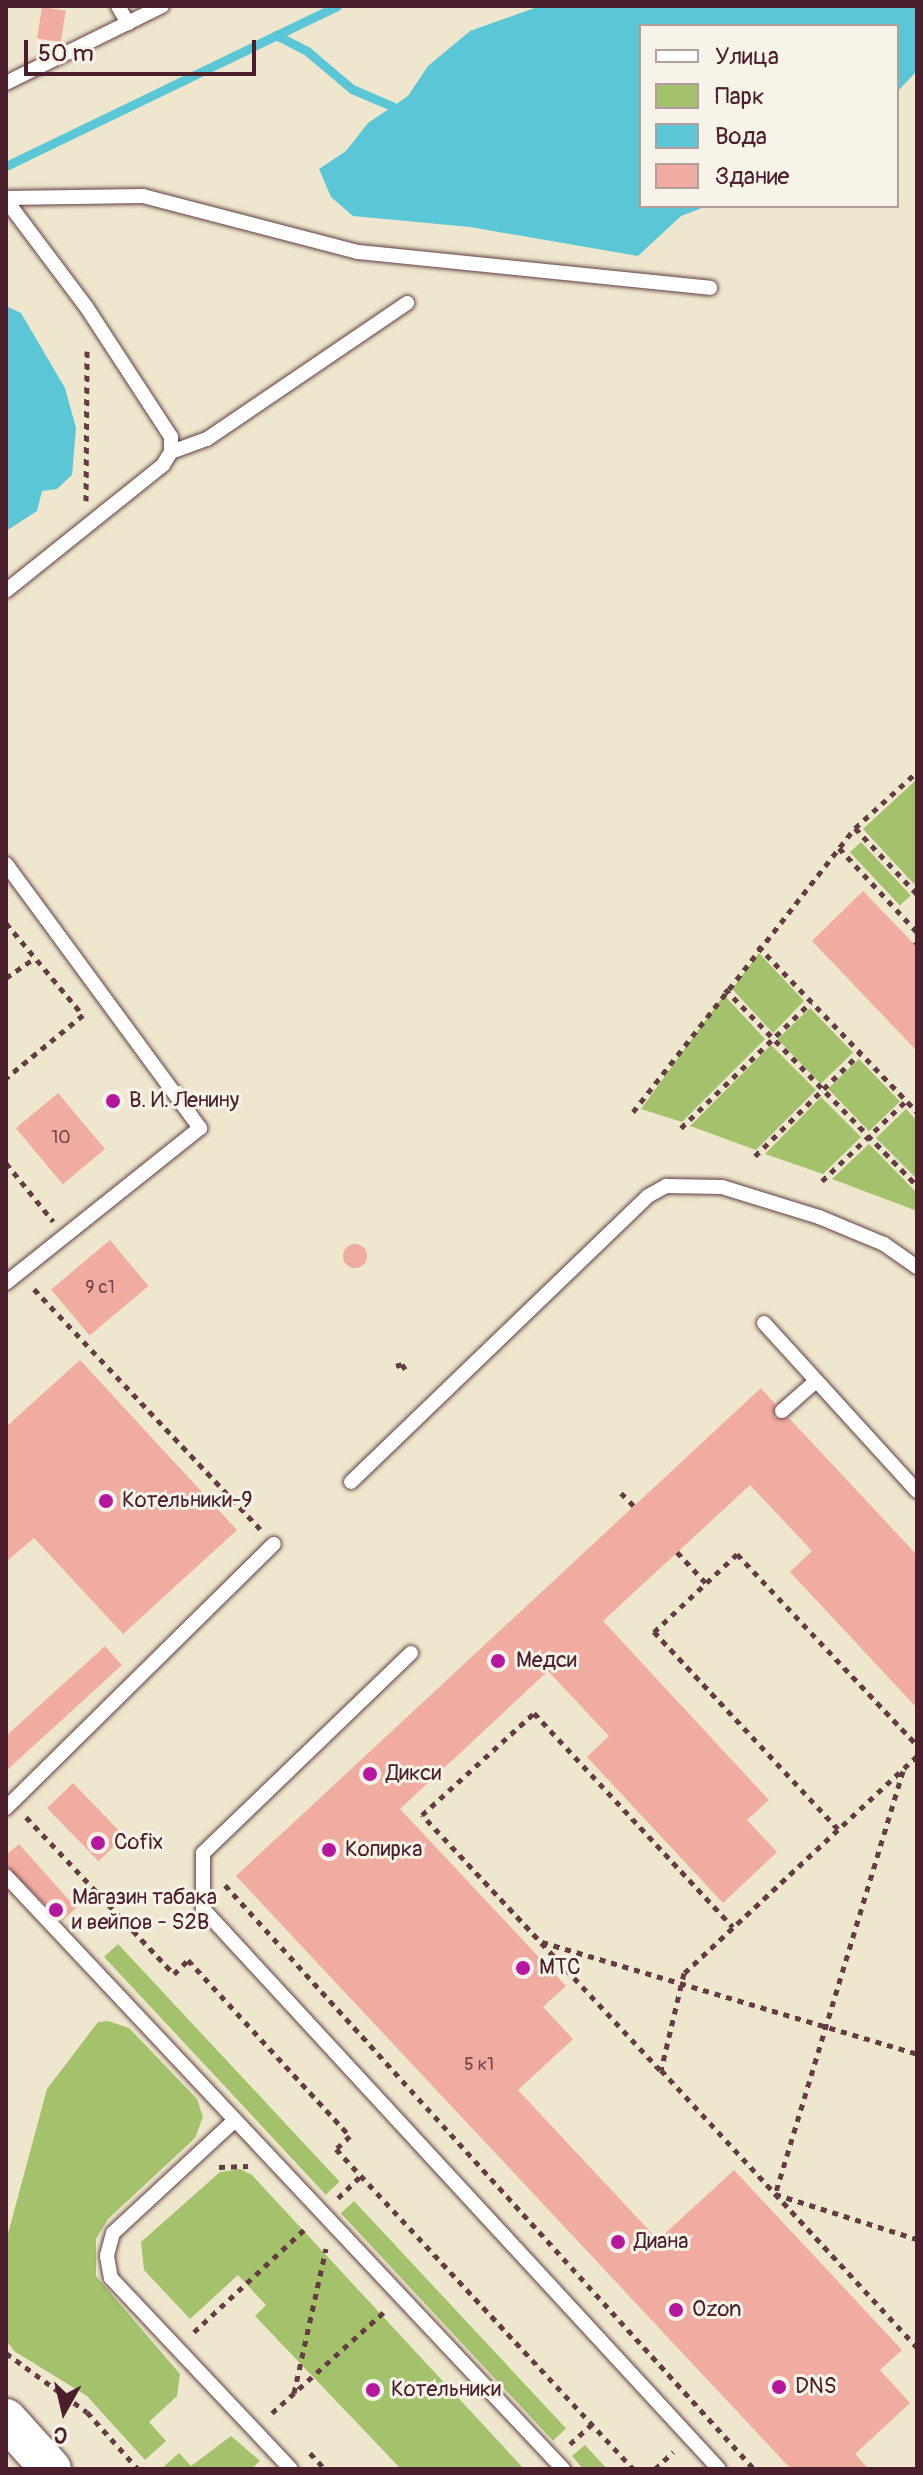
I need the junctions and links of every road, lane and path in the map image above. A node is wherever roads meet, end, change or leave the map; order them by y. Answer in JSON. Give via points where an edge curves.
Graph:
{"nodes":[{"id":1,"x":118,"y":6,"type":"edge"},
{"id":2,"x":162,"y":6,"type":"edge"},
{"id":3,"x":128,"y":23,"type":"junction"},
{"id":4,"x":6,"y":83,"type":"edge"},
{"id":5,"x":6,"y":199,"type":"edge"},
{"id":6,"x":710,"y":288,"type":"dead end"},
{"id":7,"x":407,"y":303,"type":"dead end"},
{"id":8,"x":87,"y":308,"type":"junction"},
{"id":9,"x":171,"y":452,"type":"junction"},
{"id":10,"x":86,"y":526,"type":"junction"},
{"id":11,"x":6,"y":591,"type":"edge"},
{"id":12,"x":917,"y":772,"type":"edge"},
{"id":13,"x":855,"y":828,"type":"junction"},
{"id":14,"x":839,"y":848,"type":"junction"},
{"id":15,"x":6,"y":864,"type":"edge"},
{"id":16,"x":916,"y":891,"type":"edge"},
{"id":17,"x":6,"y":923,"type":"edge"},
{"id":18,"x":917,"y":932,"type":"edge"},
{"id":19,"x":758,"y":946,"type":"junction"},
{"id":20,"x":35,"y":958,"type":"junction"},
{"id":21,"x":6,"y":978,"type":"edge"},
{"id":22,"x":725,"y":989,"type":"junction"},
{"id":23,"x":811,"y":1002,"type":"junction"},
{"id":24,"x":773,"y":1039,"type":"junction"},
{"id":25,"x":860,"y":1053,"type":"junction"},
{"id":26,"x":6,"y":1078,"type":"edge"},
{"id":27,"x":822,"y":1089,"type":"junction"},
{"id":28,"x":906,"y":1101,"type":"junction"},
{"id":29,"x":633,"y":1112,"type":"dead end"},
{"id":30,"x":917,"y":1112,"type":"edge"},
{"id":31,"x":681,"y":1128,"type":"dead end"},
{"id":32,"x":869,"y":1137,"type":"junction"},
{"id":33,"x":755,"y":1156,"type":"dead end"},
{"id":34,"x":6,"y":1163,"type":"edge"},
{"id":35,"x":822,"y":1181,"type":"dead end"},
{"id":36,"x":917,"y":1186,"type":"edge"},
{"id":37,"x":65,"y":1236,"type":"junction"},
{"id":38,"x":917,"y":1267,"type":"edge"},
{"id":39,"x":19,"y":1273,"type":"junction"},
{"id":40,"x":6,"y":1283,"type":"edge"},
{"id":41,"x":764,"y":1323,"type":"dead end"},
{"id":42,"x":396,"y":1366,"type":"dead end"},
{"id":43,"x":407,"y":1372,"type":"dead end"},
{"id":44,"x":816,"y":1381,"type":"junction"},
{"id":45,"x":782,"y":1411,"type":"dead end"},
{"id":46,"x":351,"y":1482,"type":"dead end"},
{"id":47,"x":917,"y":1491,"type":"edge"},
{"id":48,"x":621,"y":1493,"type":"dead end"},
{"id":49,"x":634,"y":1506,"type":"dead end"},
{"id":50,"x":274,"y":1544,"type":"joint"},
{"id":51,"x":677,"y":1552,"type":"dead end"},
{"id":52,"x":706,"y":1583,"type":"junction"},
{"id":53,"x":411,"y":1653,"type":"dead end"},
{"id":54,"x":917,"y":1745,"type":"edge"},
{"id":55,"x":917,"y":1756,"type":"edge"},
{"id":56,"x":903,"y":1768,"type":"junction"},
{"id":57,"x":9,"y":1805,"type":"edge"},
{"id":58,"x":838,"y":1829,"type":"junction"},
{"id":59,"x":216,"y":1875,"type":"dead end"},
{"id":60,"x":6,"y":1876,"type":"edge"},
{"id":61,"x":733,"y":1927,"type":"junction"},
{"id":62,"x":540,"y":1941,"type":"junction"},
{"id":63,"x":682,"y":1981,"type":"junction"},
{"id":64,"x":827,"y":2026,"type":"junction"},
{"id":65,"x":917,"y":2054,"type":"edge"},
{"id":66,"x":661,"y":2070,"type":"junction"},
{"id":67,"x":235,"y":2120,"type":"junction"},
{"id":68,"x":257,"y":2176,"type":"dead end"},
{"id":69,"x":208,"y":2177,"type":"dead end"},
{"id":70,"x":775,"y":2194,"type":"junction"},
{"id":71,"x":296,"y":2218,"type":"dead end"},
{"id":72,"x":306,"y":2228,"type":"junction"},
{"id":73,"x":917,"y":2239,"type":"edge"},
{"id":74,"x":326,"y":2249,"type":"junction"},
{"id":75,"x":336,"y":2259,"type":"dead end"},
{"id":76,"x":375,"y":2301,"type":"dead end"},
{"id":77,"x":385,"y":2311,"type":"junction"},
{"id":78,"x":184,"y":2321,"type":"dead end"},
{"id":79,"x":395,"y":2322,"type":"dead end"},
{"id":80,"x":194,"y":2332,"type":"junction"},
{"id":81,"x":204,"y":2342,"type":"dead end"},
{"id":82,"x":917,"y":2347,"type":"edge"},
{"id":83,"x":6,"y":2353,"type":"edge"},
{"id":84,"x":294,"y":2393,"type":"junction"},
{"id":85,"x":263,"y":2403,"type":"dead end"},
{"id":86,"x":272,"y":2413,"type":"junction"},
{"id":87,"x":6,"y":2419,"type":"edge"},
{"id":88,"x":280,"y":2422,"type":"dead end"},
{"id":89,"x":306,"y":2449,"type":"dead end"},
{"id":90,"x":750,"y":2467,"type":"edge"},
{"id":91,"x":51,"y":2469,"type":"edge"},
{"id":92,"x":138,"y":2469,"type":"edge"},
{"id":93,"x":291,"y":2469,"type":"edge"},
{"id":94,"x":325,"y":2469,"type":"edge"},
{"id":95,"x":563,"y":2469,"type":"edge"},
{"id":96,"x":633,"y":2469,"type":"edge"},
{"id":97,"x":719,"y":2469,"type":"edge"}],
"edges":[{"from":1,"to":3,"type":"lane"},
{"from":2,"to":3,"type":"lane"},
{"from":3,"to":4,"type":"lane"},
{"from":5,"to":6,"type":"lane","via":[[143,196],[358,252]]},
{"from":5,"to":8,"type":"lane"},
{"from":7,"to":9,"type":"lane","via":[[207,439]]},
{"from":8,"to":9,"type":"lane","via":[[171,437]]},
{"from":8,"to":10,"type":"path"},
{"from":9,"to":10,"type":"lane","via":[[163,465]]},
{"from":10,"to":11,"type":"lane"},
{"from":12,"to":13,"type":"path"},
{"from":13,"to":14,"type":"path"},
{"from":13,"to":16,"type":"path"},
{"from":14,"to":18,"type":"path"},
{"from":14,"to":19,"type":"path"},
{"from":15,"to":37,"type":"lane","via":[[200,1128]]},
{"from":17,"to":20,"type":"path"},
{"from":19,"to":22,"type":"path"},
{"from":19,"to":23,"type":"path"},
{"from":20,"to":21,"type":"path"},
{"from":20,"to":26,"type":"path","via":[[83,1015]]},
{"from":22,"to":24,"type":"path"},
{"from":22,"to":29,"type":"path"},
{"from":23,"to":24,"type":"path"},
{"from":23,"to":25,"type":"path"},
{"from":24,"to":27,"type":"path"},
{"from":24,"to":31,"type":"path"},
{"from":25,"to":27,"type":"path"},
{"from":25,"to":28,"type":"path"},
{"from":27,"to":32,"type":"path"},
{"from":27,"to":33,"type":"path"},
{"from":28,"to":30,"type":"path"},
{"from":28,"to":32,"type":"path"},
{"from":32,"to":35,"type":"path"},
{"from":32,"to":36,"type":"path"},
{"from":34,"to":37,"type":"path"},
{"from":37,"to":39,"type":"lane"},
{"from":38,"to":46,"type":"lane","via":[[884,1244],[819,1217],[722,1187],[666,1186],[648,1196]]},
{"from":39,"to":40,"type":"lane"},
{"from":39,"to":50,"type":"path"},
{"from":41,"to":44,"type":"lane"},
{"from":42,"to":43,"type":"path","via":[[402,1364]]},
{"from":44,"to":45,"type":"lane"},
{"from":44,"to":47,"type":"lane"},
{"from":48,"to":49,"type":"path"},
{"from":50,"to":57,"type":"lane"},
{"from":51,"to":52,"type":"path"},
{"from":52,"to":54,"type":"path","via":[[737,1554]]},
{"from":52,"to":58,"type":"path","via":[[654,1632]]},
{"from":53,"to":97,"type":"lane","via":[[203,1853],[203,1909]]},
{"from":55,"to":56,"type":"path"},
{"from":56,"to":58,"type":"path"},
{"from":56,"to":64,"type":"path"},
{"from":57,"to":96,"type":"path","via":[[174,1974],[188,1960],[350,2136],[336,2149]]},
{"from":58,"to":61,"type":"path"},
{"from":59,"to":90,"type":"path"},
{"from":60,"to":67,"type":"lane"},
{"from":61,"to":62,"type":"path","via":[[534,1713],[422,1815]]},
{"from":61,"to":63,"type":"path","via":[[684,1973]]},
{"from":62,"to":63,"type":"path"},
{"from":62,"to":66,"type":"path"},
{"from":63,"to":64,"type":"path"},
{"from":63,"to":66,"type":"path"},
{"from":64,"to":65,"type":"path"},
{"from":64,"to":70,"type":"path"},
{"from":66,"to":70,"type":"path"},
{"from":67,"to":93,"type":"lane","via":[[113,2233],[107,2256],[111,2278]]},
{"from":67,"to":95,"type":"lane"},
{"from":68,"to":69,"type":"path","via":[[247,2165],[232,2163]]},
{"from":70,"to":73,"type":"path"},
{"from":70,"to":82,"type":"path"},
{"from":71,"to":72,"type":"path"},
{"from":72,"to":74,"type":"path"},
{"from":72,"to":80,"type":"path"},
{"from":74,"to":75,"type":"path"},
{"from":74,"to":84,"type":"path"},
{"from":76,"to":77,"type":"path"},
{"from":77,"to":79,"type":"path"},
{"from":77,"to":84,"type":"path"},
{"from":78,"to":80,"type":"path"},
{"from":80,"to":81,"type":"path"},
{"from":83,"to":92,"type":"path","via":[[87,2412]]},
{"from":84,"to":86,"type":"path"},
{"from":85,"to":86,"type":"path"},
{"from":86,"to":88,"type":"path"},
{"from":87,"to":91,"type":"main road"},
{"from":89,"to":94,"type":"path"}]}
